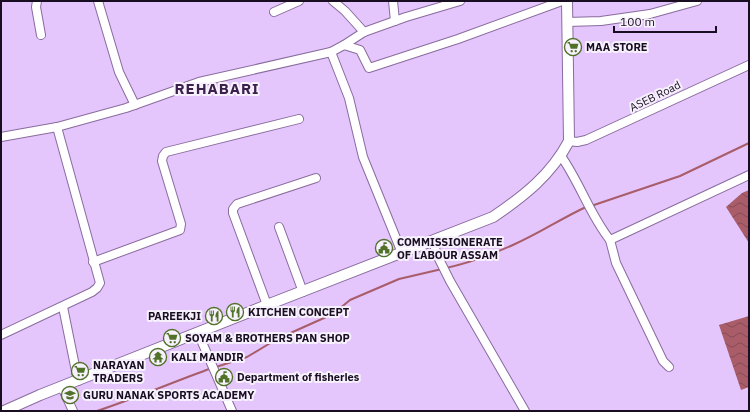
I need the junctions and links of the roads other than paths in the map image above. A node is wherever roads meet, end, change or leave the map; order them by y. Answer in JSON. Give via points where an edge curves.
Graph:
{"nodes":[{"id":1,"x":37,"y":1,"type":"edge"},
{"id":2,"x":98,"y":1,"type":"edge"},
{"id":3,"x":299,"y":1,"type":"edge"},
{"id":4,"x":333,"y":1,"type":"edge"},
{"id":5,"x":393,"y":1,"type":"edge"},
{"id":6,"x":460,"y":1,"type":"edge"},
{"id":7,"x":562,"y":1,"type":"edge"},
{"id":8,"x":567,"y":1,"type":"edge"},
{"id":9,"x":697,"y":1,"type":"edge"},
{"id":10,"x":685,"y":3,"type":"edge"},
{"id":11,"x":274,"y":12,"type":"dead end"},
{"id":12,"x":396,"y":21,"type":"junction"},
{"id":13,"x":567,"y":22,"type":"junction"},
{"id":14,"x":364,"y":32,"type":"junction"},
{"id":15,"x":41,"y":35,"type":"dead end"},
{"id":16,"x":344,"y":44,"type":"junction"},
{"id":17,"x":331,"y":52,"type":"junction"},
{"id":18,"x":749,"y":65,"type":"edge"},
{"id":19,"x":135,"y":105,"type":"junction"},
{"id":20,"x":299,"y":119,"type":"dead end"},
{"id":21,"x":57,"y":127,"type":"junction"},
{"id":22,"x":1,"y":136,"type":"edge"},
{"id":23,"x":569,"y":141,"type":"junction"},
{"id":24,"x":561,"y":156,"type":"junction"},
{"id":25,"x":749,"y":175,"type":"edge"},
{"id":26,"x":316,"y":178,"type":"dead end"},
{"id":27,"x":279,"y":227,"type":"dead end"},
{"id":28,"x":610,"y":240,"type":"junction"},
{"id":29,"x":433,"y":241,"type":"junction"},
{"id":30,"x":402,"y":253,"type":"junction"},
{"id":31,"x":93,"y":262,"type":"junction"},
{"id":32,"x":303,"y":292,"type":"junction"},
{"id":33,"x":267,"y":305,"type":"junction"},
{"id":34,"x":63,"y":307,"type":"junction"},
{"id":35,"x":198,"y":334,"type":"junction"},
{"id":36,"x":1,"y":335,"type":"edge"},
{"id":37,"x":669,"y":367,"type":"dead end"},
{"id":38,"x":78,"y":380,"type":"junction"},
{"id":39,"x":62,"y":387,"type":"junction"},
{"id":40,"x":72,"y":409,"type":"edge"},
{"id":41,"x":4,"y":411,"type":"edge"},
{"id":42,"x":232,"y":411,"type":"edge"},
{"id":43,"x":525,"y":411,"type":"edge"}],
"edges":[{"from":1,"to":15,"type":"street"},
{"from":2,"to":19,"type":"street","via":[[119,72]]},
{"from":3,"to":11,"type":"street"},
{"from":4,"to":14,"type":"street"},
{"from":5,"to":12,"type":"street"},
{"from":6,"to":12,"type":"street"},
{"from":7,"to":16,"type":"street","via":[[369,68],[360,50]]},
{"from":8,"to":13,"type":"main road"},
{"from":9,"to":10,"type":"street"},
{"from":10,"to":13,"type":"street","via":[[650,14],[601,21]]},
{"from":12,"to":14,"type":"street"},
{"from":13,"to":23,"type":"main road"},
{"from":14,"to":16,"type":"street"},
{"from":16,"to":17,"type":"street"},
{"from":17,"to":19,"type":"street","via":[[199,82]]},
{"from":17,"to":30,"type":"street","via":[[348,98],[363,157]]},
{"from":18,"to":23,"type":"street","name":"ASEB Road","via":[[586,140]]},
{"from":19,"to":21,"type":"street"},
{"from":20,"to":31,"type":"street","via":[[166,152],[162,161],[181,224],[180,230]]},
{"from":21,"to":22,"type":"street"},
{"from":21,"to":31,"type":"street"},
{"from":23,"to":24,"type":"main road"},
{"from":24,"to":28,"type":"street"},
{"from":24,"to":29,"type":"main road","via":[[521,199],[493,218]]},
{"from":25,"to":28,"type":"street"},
{"from":26,"to":33,"type":"street","via":[[242,202],[233,209]]},
{"from":27,"to":32,"type":"street"},
{"from":28,"to":37,"type":"street","via":[[616,263],[663,361]]},
{"from":29,"to":30,"type":"main road"},
{"from":29,"to":43,"type":"street","via":[[450,281]]},
{"from":30,"to":32,"type":"main road"},
{"from":31,"to":34,"type":"street","via":[[100,283],[97,288]]},
{"from":32,"to":33,"type":"main road"},
{"from":33,"to":35,"type":"main road"},
{"from":34,"to":36,"type":"street"},
{"from":34,"to":38,"type":"street"},
{"from":35,"to":38,"type":"main road"},
{"from":35,"to":42,"type":"street"},
{"from":38,"to":39,"type":"main road"},
{"from":39,"to":40,"type":"street"},
{"from":39,"to":41,"type":"main road"}]}
